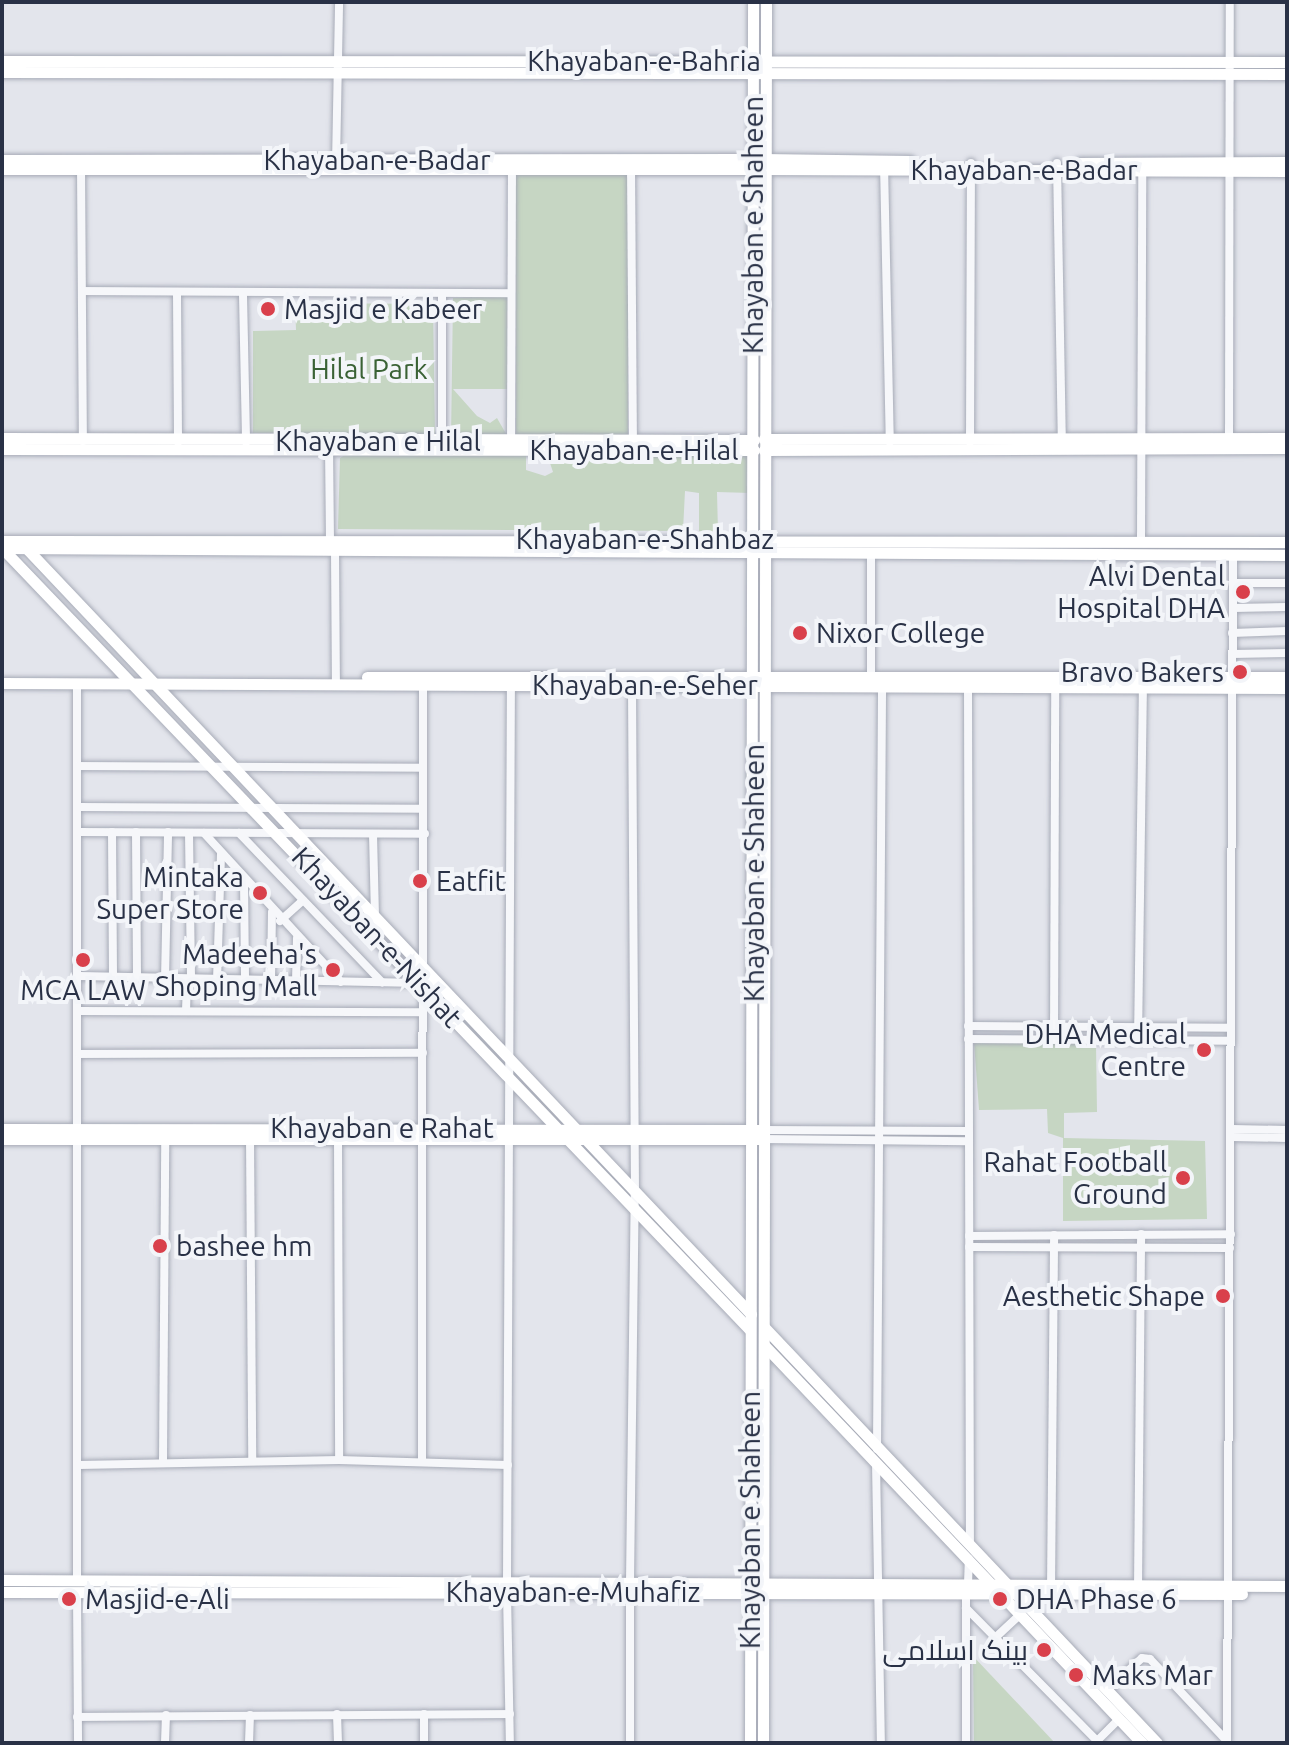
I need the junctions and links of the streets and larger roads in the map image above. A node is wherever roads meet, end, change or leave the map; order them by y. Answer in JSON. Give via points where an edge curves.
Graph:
{"nodes":[{"id":1,"x":339,"y":2,"type":"edge"},
{"id":2,"x":753,"y":2,"type":"edge"},
{"id":3,"x":766,"y":2,"type":"edge"},
{"id":4,"x":1230,"y":2,"type":"edge"},
{"id":5,"x":752,"y":60,"type":"junction"},
{"id":6,"x":2,"y":61,"type":"edge"},
{"id":7,"x":765,"y":61,"type":"junction"},
{"id":8,"x":1287,"y":62,"type":"edge"},
{"id":9,"x":339,"y":68,"type":"junction"},
{"id":10,"x":1231,"y":68,"type":"junction"},
{"id":11,"x":2,"y":72,"type":"edge"},
{"id":12,"x":1287,"y":74,"type":"edge"},
{"id":13,"x":759,"y":75,"type":"junction"},
{"id":14,"x":2,"y":160,"type":"edge"},
{"id":15,"x":1287,"y":162,"type":"edge"},
{"id":16,"x":81,"y":164,"type":"junction"},
{"id":17,"x":336,"y":164,"type":"junction"},
{"id":18,"x":512,"y":164,"type":"junction"},
{"id":19,"x":631,"y":164,"type":"junction"},
{"id":20,"x":757,"y":164,"type":"junction"},
{"id":21,"x":884,"y":165,"type":"junction"},
{"id":22,"x":971,"y":166,"type":"junction"},
{"id":23,"x":1058,"y":166,"type":"junction"},
{"id":24,"x":1142,"y":166,"type":"junction"},
{"id":25,"x":1230,"y":166,"type":"junction"},
{"id":26,"x":2,"y":169,"type":"edge"},
{"id":27,"x":1287,"y":171,"type":"edge"},
{"id":28,"x":82,"y":291,"type":"junction"},
{"id":29,"x":442,"y":293,"type":"junction"},
{"id":30,"x":511,"y":293,"type":"junction"},
{"id":31,"x":177,"y":294,"type":"junction"},
{"id":32,"x":243,"y":295,"type":"junction"},
{"id":33,"x":2,"y":438,"type":"edge"},
{"id":34,"x":1287,"y":438,"type":"edge"},
{"id":35,"x":890,"y":442,"type":"junction"},
{"id":36,"x":1062,"y":442,"type":"junction"},
{"id":37,"x":970,"y":443,"type":"junction"},
{"id":38,"x":1140,"y":443,"type":"junction"},
{"id":39,"x":1229,"y":443,"type":"junction"},
{"id":40,"x":178,"y":445,"type":"junction"},
{"id":41,"x":442,"y":445,"type":"junction"},
{"id":42,"x":511,"y":445,"type":"junction"},
{"id":43,"x":633,"y":445,"type":"junction"},
{"id":44,"x":759,"y":445,"type":"junction"},
{"id":45,"x":83,"y":446,"type":"junction"},
{"id":46,"x":246,"y":446,"type":"junction"},
{"id":47,"x":329,"y":446,"type":"junction"},
{"id":48,"x":1287,"y":448,"type":"edge"},
{"id":49,"x":2,"y":449,"type":"edge"},
{"id":50,"x":330,"y":539,"type":"junction"},
{"id":51,"x":759,"y":539,"type":"junction"},
{"id":52,"x":2,"y":541,"type":"edge"},
{"id":53,"x":1141,"y":542,"type":"junction"},
{"id":54,"x":1287,"y":542,"type":"edge"},
{"id":55,"x":2,"y":548,"type":"edge"},
{"id":56,"x":28,"y":550,"type":"junction"},
{"id":57,"x":335,"y":551,"type":"junction"},
{"id":58,"x":758,"y":553,"type":"junction"},
{"id":59,"x":871,"y":553,"type":"junction"},
{"id":60,"x":1233,"y":554,"type":"junction"},
{"id":61,"x":1287,"y":555,"type":"edge"},
{"id":62,"x":1233,"y":583,"type":"junction"},
{"id":63,"x":1287,"y":583,"type":"edge"},
{"id":64,"x":1287,"y":607,"type":"edge"},
{"id":65,"x":1233,"y":608,"type":"junction"},
{"id":66,"x":1287,"y":631,"type":"edge"},
{"id":67,"x":1232,"y":633,"type":"junction"},
{"id":68,"x":1287,"y":653,"type":"edge"},
{"id":69,"x":1232,"y":654,"type":"junction"},
{"id":70,"x":2,"y":677,"type":"edge"},
{"id":71,"x":1287,"y":677,"type":"edge"},
{"id":72,"x":130,"y":680,"type":"junction"},
{"id":73,"x":150,"y":680,"type":"junction"},
{"id":74,"x":336,"y":680,"type":"junction"},
{"id":75,"x":511,"y":681,"type":"junction"},
{"id":76,"x":632,"y":681,"type":"junction"},
{"id":77,"x":758,"y":681,"type":"junction"},
{"id":78,"x":1055,"y":682,"type":"junction"},
{"id":79,"x":1232,"y":682,"type":"junction"},
{"id":80,"x":2,"y":683,"type":"edge"},
{"id":81,"x":77,"y":683,"type":"junction"},
{"id":82,"x":875,"y":683,"type":"junction"},
{"id":83,"x":423,"y":685,"type":"junction"},
{"id":84,"x":968,"y":686,"type":"junction"},
{"id":85,"x":1143,"y":687,"type":"junction"},
{"id":86,"x":1287,"y":688,"type":"edge"},
{"id":87,"x":78,"y":766,"type":"junction"},
{"id":88,"x":216,"y":767,"type":"junction"},
{"id":89,"x":234,"y":768,"type":"junction"},
{"id":90,"x":423,"y":768,"type":"junction"},
{"id":91,"x":78,"y":807,"type":"junction"},
{"id":92,"x":254,"y":807,"type":"junction"},
{"id":93,"x":272,"y":809,"type":"junction"},
{"id":94,"x":423,"y":809,"type":"junction"},
{"id":95,"x":79,"y":832,"type":"junction"},
{"id":96,"x":112,"y":832,"type":"junction"},
{"id":97,"x":136,"y":832,"type":"junction"},
{"id":98,"x":168,"y":832,"type":"junction"},
{"id":99,"x":189,"y":833,"type":"junction"},
{"id":100,"x":204,"y":833,"type":"junction"},
{"id":101,"x":239,"y":833,"type":"junction"},
{"id":102,"x":279,"y":833,"type":"junction"},
{"id":103,"x":296,"y":834,"type":"junction"},
{"id":104,"x":373,"y":834,"type":"junction"},
{"id":105,"x":425,"y":834,"type":"junction"},
{"id":106,"x":221,"y":853,"type":"junction"},
{"id":107,"x":244,"y":880,"type":"junction"},
{"id":108,"x":303,"y":900,"type":"junction"},
{"id":109,"x":272,"y":912,"type":"junction"},
{"id":110,"x":375,"y":917,"type":"junction"},
{"id":111,"x":280,"y":921,"type":"junction"},
{"id":112,"x":297,"y":938,"type":"junction"},
{"id":113,"x":426,"y":969,"type":"junction"},
{"id":114,"x":80,"y":976,"type":"junction"},
{"id":115,"x":113,"y":977,"type":"junction"},
{"id":116,"x":137,"y":978,"type":"junction"},
{"id":117,"x":165,"y":979,"type":"junction"},
{"id":118,"x":189,"y":980,"type":"junction"},
{"id":119,"x":217,"y":981,"type":"junction"},
{"id":120,"x":245,"y":981,"type":"junction"},
{"id":121,"x":271,"y":982,"type":"junction"},
{"id":122,"x":296,"y":982,"type":"junction"},
{"id":123,"x":341,"y":982,"type":"junction"},
{"id":124,"x":382,"y":982,"type":"junction"},
{"id":125,"x":421,"y":983,"type":"junction"},
{"id":126,"x":79,"y":1011,"type":"junction"},
{"id":127,"x":186,"y":1011,"type":"junction"},
{"id":128,"x":422,"y":1012,"type":"junction"},
{"id":129,"x":968,"y":1026,"type":"junction"},
{"id":130,"x":1054,"y":1026,"type":"junction"},
{"id":131,"x":1138,"y":1026,"type":"junction"},
{"id":132,"x":1231,"y":1028,"type":"junction"},
{"id":133,"x":968,"y":1039,"type":"junction"},
{"id":134,"x":1054,"y":1040,"type":"junction"},
{"id":135,"x":1138,"y":1040,"type":"junction"},
{"id":136,"x":1230,"y":1041,"type":"junction"},
{"id":137,"x":423,"y":1053,"type":"junction"},
{"id":138,"x":79,"y":1054,"type":"junction"},
{"id":139,"x":513,"y":1063,"type":"junction"},
{"id":140,"x":513,"y":1080,"type":"junction"},
{"id":141,"x":2,"y":1129,"type":"edge"},
{"id":142,"x":882,"y":1129,"type":"junction"},
{"id":143,"x":1287,"y":1130,"type":"edge"},
{"id":144,"x":79,"y":1131,"type":"junction"},
{"id":145,"x":968,"y":1131,"type":"junction"},
{"id":146,"x":423,"y":1133,"type":"junction"},
{"id":147,"x":1232,"y":1133,"type":"junction"},
{"id":148,"x":511,"y":1134,"type":"junction"},
{"id":149,"x":165,"y":1135,"type":"junction"},
{"id":150,"x":758,"y":1135,"type":"junction"},
{"id":151,"x":250,"y":1136,"type":"junction"},
{"id":152,"x":573,"y":1136,"type":"junction"},
{"id":153,"x":633,"y":1136,"type":"junction"},
{"id":154,"x":338,"y":1137,"type":"junction"},
{"id":155,"x":1287,"y":1138,"type":"edge"},
{"id":156,"x":2,"y":1139,"type":"edge"},
{"id":157,"x":882,"y":1141,"type":"junction"},
{"id":158,"x":968,"y":1141,"type":"junction"},
{"id":159,"x":635,"y":1192,"type":"junction"},
{"id":160,"x":633,"y":1207,"type":"junction"},
{"id":161,"x":1141,"y":1234,"type":"junction"},
{"id":162,"x":1231,"y":1234,"type":"junction"},
{"id":163,"x":1054,"y":1235,"type":"junction"},
{"id":164,"x":969,"y":1236,"type":"junction"},
{"id":165,"x":969,"y":1247,"type":"junction"},
{"id":166,"x":1054,"y":1247,"type":"junction"},
{"id":167,"x":1141,"y":1248,"type":"junction"},
{"id":168,"x":1230,"y":1248,"type":"junction"},
{"id":169,"x":751,"y":1314,"type":"junction"},
{"id":170,"x":765,"y":1328,"type":"junction"},
{"id":171,"x":749,"y":1329,"type":"junction"},
{"id":172,"x":764,"y":1345,"type":"junction"},
{"id":173,"x":877,"y":1447,"type":"junction"},
{"id":174,"x":339,"y":1460,"type":"junction"},
{"id":175,"x":252,"y":1461,"type":"junction"},
{"id":176,"x":163,"y":1462,"type":"junction"},
{"id":177,"x":422,"y":1462,"type":"junction"},
{"id":178,"x":876,"y":1463,"type":"junction"},
{"id":179,"x":79,"y":1465,"type":"junction"},
{"id":180,"x":508,"y":1465,"type":"junction"},
{"id":181,"x":970,"y":1546,"type":"junction"},
{"id":182,"x":969,"y":1560,"type":"junction"},
{"id":183,"x":2,"y":1580,"type":"edge"},
{"id":184,"x":1287,"y":1586,"type":"edge"},
{"id":185,"x":77,"y":1587,"type":"junction"},
{"id":186,"x":763,"y":1587,"type":"junction"},
{"id":187,"x":880,"y":1587,"type":"junction"},
{"id":188,"x":507,"y":1588,"type":"junction"},
{"id":189,"x":630,"y":1588,"type":"junction"},
{"id":190,"x":750,"y":1588,"type":"junction"},
{"id":191,"x":967,"y":1588,"type":"junction"},
{"id":192,"x":1052,"y":1588,"type":"junction"},
{"id":193,"x":1003,"y":1589,"type":"junction"},
{"id":194,"x":1138,"y":1589,"type":"junction"},
{"id":195,"x":1230,"y":1590,"type":"junction"},
{"id":196,"x":2,"y":1592,"type":"edge"},
{"id":197,"x":1287,"y":1593,"type":"edge"},
{"id":198,"x":966,"y":1608,"type":"junction"},
{"id":199,"x":1020,"y":1615,"type":"junction"},
{"id":200,"x":996,"y":1637,"type":"junction"},
{"id":201,"x":1107,"y":1690,"type":"junction"},
{"id":202,"x":337,"y":1714,"type":"junction"},
{"id":203,"x":424,"y":1714,"type":"junction"},
{"id":204,"x":510,"y":1714,"type":"junction"},
{"id":205,"x":166,"y":1715,"type":"junction"},
{"id":206,"x":250,"y":1715,"type":"junction"},
{"id":207,"x":77,"y":1717,"type":"junction"},
{"id":208,"x":1119,"y":1719,"type":"junction"},
{"id":209,"x":1144,"y":1739,"type":"edge"},
{"id":210,"x":1098,"y":1742,"type":"edge"},
{"id":211,"x":1228,"y":1742,"type":"edge"},
{"id":212,"x":78,"y":1743,"type":"edge"},
{"id":213,"x":165,"y":1743,"type":"edge"},
{"id":214,"x":249,"y":1743,"type":"edge"},
{"id":215,"x":338,"y":1743,"type":"edge"},
{"id":216,"x":424,"y":1743,"type":"edge"},
{"id":217,"x":510,"y":1743,"type":"edge"},
{"id":218,"x":630,"y":1743,"type":"edge"},
{"id":219,"x":750,"y":1743,"type":"edge"},
{"id":220,"x":763,"y":1743,"type":"edge"},
{"id":221,"x":881,"y":1743,"type":"edge"},
{"id":222,"x":966,"y":1743,"type":"edge"},
{"id":223,"x":1157,"y":1743,"type":"edge"}],
"edges":[{"from":1,"to":9,"type":"street"},
{"from":2,"to":5,"type":"street","name":"Khayaban e Shaheen"},
{"from":3,"to":7,"type":"street","name":"Khayaban e Shaheen"},
{"from":4,"to":10,"type":"street"},
{"from":5,"to":7,"type":"street","name":"Khayaban-e-Bahria"},
{"from":5,"to":9,"type":"street","name":"Khayaban-e-Bahria"},
{"from":5,"to":13,"type":"street","name":"Khayaban e Shaheen"},
{"from":6,"to":9,"type":"street","name":"Khayaban-e-Bahria"},
{"from":7,"to":10,"type":"street","name":"Khayaban-e-Bahria"},
{"from":7,"to":13,"type":"street","name":"Khayaban e Shaheen"},
{"from":8,"to":10,"type":"street","name":"Khayaban-e-Bahria"},
{"from":9,"to":11,"type":"street","name":"Khayaban-e-Bahria"},
{"from":9,"to":13,"type":"street","name":"Khayaban-e-Bahria"},
{"from":9,"to":17,"type":"street"},
{"from":10,"to":12,"type":"street","name":"Khayaban-e-Bahria"},
{"from":10,"to":13,"type":"street","name":"Khayaban-e-Bahria"},
{"from":10,"to":25,"type":"street"},
{"from":13,"to":20,"type":"street","name":"Khayaban e Shaheen"},
{"from":14,"to":16,"type":"street","name":"Khayaban-e-Badar"},
{"from":15,"to":25,"type":"street","name":"Khayaban-e-Badar"},
{"from":16,"to":17,"type":"street","name":"Khayaban-e-Badar"},
{"from":16,"to":26,"type":"street","name":"Khayaban-e-Badar"},
{"from":16,"to":28,"type":"street"},
{"from":17,"to":18,"type":"street","name":"Khayaban-e-Badar"},
{"from":18,"to":19,"type":"street","name":"Khayaban-e-Badar"},
{"from":18,"to":30,"type":"street"},
{"from":19,"to":20,"type":"street","name":"Khayaban-e-Badar"},
{"from":19,"to":43,"type":"street"},
{"from":20,"to":21,"type":"street","name":"Khayaban-e-Badar"},
{"from":20,"to":44,"type":"street","name":"Khayaban e Shaheen"},
{"from":21,"to":22,"type":"street","name":"Khayaban-e-Badar"},
{"from":21,"to":35,"type":"street"},
{"from":22,"to":23,"type":"street","name":"Khayaban-e-Badar"},
{"from":22,"to":37,"type":"street"},
{"from":23,"to":24,"type":"street","name":"Khayaban-e-Badar"},
{"from":23,"to":36,"type":"street"},
{"from":24,"to":25,"type":"street","name":"Khayaban-e-Badar"},
{"from":24,"to":38,"type":"street"},
{"from":25,"to":27,"type":"street","name":"Khayaban-e-Badar"},
{"from":25,"to":39,"type":"street"},
{"from":28,"to":31,"type":"street"},
{"from":28,"to":45,"type":"street"},
{"from":29,"to":30,"type":"street"},
{"from":29,"to":32,"type":"street"},
{"from":29,"to":41,"type":"street"},
{"from":30,"to":42,"type":"street"},
{"from":31,"to":32,"type":"street"},
{"from":31,"to":40,"type":"street"},
{"from":32,"to":46,"type":"street"},
{"from":33,"to":45,"type":"street"},
{"from":34,"to":39,"type":"street"},
{"from":35,"to":37,"type":"street"},
{"from":35,"to":44,"type":"street","name":"Khayaban-e-Hilal"},
{"from":36,"to":37,"type":"street"},
{"from":36,"to":38,"type":"street"},
{"from":38,"to":39,"type":"street"},
{"from":38,"to":53,"type":"street"},
{"from":39,"to":48,"type":"street"},
{"from":40,"to":45,"type":"street"},
{"from":40,"to":46,"type":"street"},
{"from":41,"to":42,"type":"street","name":"Khayaban e Hilal"},
{"from":41,"to":47,"type":"street","name":"Khayaban e Hilal"},
{"from":42,"to":43,"type":"street","name":"Khayaban e Hilal"},
{"from":43,"to":44,"type":"street","name":"Khayaban-e-Hilal"},
{"from":44,"to":51,"type":"street","name":"Khayaban e Shaheen"},
{"from":45,"to":49,"type":"street"},
{"from":46,"to":47,"type":"street","name":"Khayaban e Hilal"},
{"from":47,"to":50,"type":"street"},
{"from":50,"to":51,"type":"street","name":"Khayaban-e-Shahbaz"},
{"from":50,"to":52,"type":"street","name":"Khayaban-e-Shahbaz"},
{"from":51,"to":53,"type":"street","name":"Khayaban-e-Shahbaz"},
{"from":51,"to":58,"type":"street","name":"Khayaban e Shaheen"},
{"from":53,"to":54,"type":"street","name":"Khayaban-e-Shahbaz"},
{"from":55,"to":56,"type":"street","name":"Khayaban-e-Shahbaz"},
{"from":55,"to":72,"type":"street","name":"Khayaban-e-Nishat"},
{"from":56,"to":57,"type":"street","name":"Khayaban-e-Shahbaz"},
{"from":56,"to":73,"type":"street","name":"Khayaban-e-Nishat"},
{"from":57,"to":58,"type":"street","name":"Khayaban-e-Shahbaz"},
{"from":57,"to":74,"type":"street"},
{"from":58,"to":59,"type":"street","name":"Khayaban-e-Shahbaz"},
{"from":58,"to":77,"type":"street","name":"Khayaban e Shaheen"},
{"from":59,"to":60,"type":"street","name":"Khayaban-e-Shahbaz"},
{"from":59,"to":82,"type":"street"},
{"from":60,"to":61,"type":"street","name":"Khayaban-e-Shahbaz"},
{"from":60,"to":62,"type":"street"},
{"from":62,"to":63,"type":"street"},
{"from":62,"to":65,"type":"street"},
{"from":64,"to":65,"type":"street"},
{"from":65,"to":67,"type":"street"},
{"from":66,"to":67,"type":"street"},
{"from":67,"to":69,"type":"street"},
{"from":68,"to":69,"type":"street"},
{"from":69,"to":79,"type":"street"},
{"from":70,"to":72,"type":"street","name":"Khayaban-e-Seher"},
{"from":71,"to":79,"type":"street","name":"Khayaban-e-Seher"},
{"from":72,"to":73,"type":"street","name":"Khayaban-e-Seher"},
{"from":72,"to":81,"type":"street","name":"Khayaban-e-Seher"},
{"from":72,"to":88,"type":"street","name":"Khayaban-e-Nishat"},
{"from":73,"to":74,"type":"street","name":"Khayaban-e-Seher"},
{"from":73,"to":89,"type":"street","name":"Khayaban-e-Nishat"},
{"from":74,"to":75,"type":"street","name":"Khayaban-e-Seher"},
{"from":74,"to":83,"type":"street","name":"Khayaban-e-Seher"},
{"from":75,"to":76,"type":"street","name":"Khayaban-e-Seher"},
{"from":75,"to":83,"type":"street","name":"Khayaban-e-Seher"},
{"from":75,"to":139,"type":"street"},
{"from":76,"to":77,"type":"street","name":"Khayaban-e-Seher"},
{"from":76,"to":153,"type":"street"},
{"from":77,"to":82,"type":"street","name":"Khayaban-e-Seher"},
{"from":77,"to":150,"type":"street","name":"Khayaban e Shaheen"},
{"from":78,"to":79,"type":"street","name":"Khayaban-e-Seher"},
{"from":78,"to":82,"type":"street","name":"Khayaban-e-Seher"},
{"from":78,"to":84,"type":"street","name":"Khayaban-e-Seher"},
{"from":78,"to":85,"type":"street","name":"Khayaban-e-Seher"},
{"from":78,"to":130,"type":"street"},
{"from":79,"to":85,"type":"street","name":"Khayaban-e-Seher"},
{"from":79,"to":86,"type":"street","name":"Khayaban-e-Seher"},
{"from":79,"to":132,"type":"street"},
{"from":80,"to":81,"type":"street","name":"Khayaban-e-Seher"},
{"from":81,"to":87,"type":"street"},
{"from":82,"to":84,"type":"street","name":"Khayaban-e-Seher"},
{"from":82,"to":142,"type":"street"},
{"from":83,"to":90,"type":"street"},
{"from":84,"to":129,"type":"street"},
{"from":85,"to":131,"type":"street"},
{"from":87,"to":88,"type":"street"},
{"from":87,"to":91,"type":"street"},
{"from":88,"to":89,"type":"street"},
{"from":88,"to":92,"type":"street","name":"Khayaban-e-Nishat"},
{"from":89,"to":90,"type":"street"},
{"from":89,"to":93,"type":"street","name":"Khayaban-e-Nishat"},
{"from":90,"to":94,"type":"street"},
{"from":91,"to":92,"type":"street"},
{"from":91,"to":95,"type":"street"},
{"from":92,"to":93,"type":"street"},
{"from":92,"to":102,"type":"street","name":"Khayaban-e-Nishat"},
{"from":93,"to":94,"type":"street"},
{"from":93,"to":103,"type":"street","name":"Khayaban-e-Nishat"},
{"from":94,"to":105,"type":"street"},
{"from":95,"to":96,"type":"street"},
{"from":95,"to":114,"type":"street"},
{"from":96,"to":97,"type":"street"},
{"from":96,"to":115,"type":"street"},
{"from":97,"to":98,"type":"street"},
{"from":97,"to":116,"type":"street"},
{"from":98,"to":99,"type":"street"},
{"from":98,"to":117,"type":"street"},
{"from":99,"to":100,"type":"street"},
{"from":99,"to":118,"type":"street"},
{"from":100,"to":101,"type":"street"},
{"from":100,"to":106,"type":"street"},
{"from":101,"to":102,"type":"street"},
{"from":101,"to":108,"type":"street"},
{"from":102,"to":103,"type":"street"},
{"from":102,"to":125,"type":"street","name":"Khayaban-e-Nishat"},
{"from":103,"to":104,"type":"street"},
{"from":103,"to":110,"type":"street","name":"Khayaban-e-Nishat"},
{"from":104,"to":105,"type":"street"},
{"from":104,"to":110,"type":"street"},
{"from":105,"to":113,"type":"street"},
{"from":106,"to":107,"type":"street"},
{"from":106,"to":119,"type":"street"},
{"from":107,"to":109,"type":"street"},
{"from":107,"to":120,"type":"street"},
{"from":108,"to":111,"type":"street"},
{"from":108,"to":124,"type":"street"},
{"from":109,"to":111,"type":"street"},
{"from":109,"to":121,"type":"street"},
{"from":110,"to":113,"type":"street","name":"Khayaban-e-Nishat"},
{"from":111,"to":112,"type":"street"},
{"from":112,"to":122,"type":"street"},
{"from":112,"to":123,"type":"street"},
{"from":113,"to":125,"type":"street"},
{"from":113,"to":139,"type":"street","name":"Khayaban-e-Nishat"},
{"from":114,"to":115,"type":"street"},
{"from":114,"to":126,"type":"street"},
{"from":115,"to":116,"type":"street"},
{"from":116,"to":117,"type":"street"},
{"from":117,"to":118,"type":"street"},
{"from":118,"to":119,"type":"street"},
{"from":118,"to":127,"type":"street"},
{"from":119,"to":120,"type":"street"},
{"from":120,"to":121,"type":"street"},
{"from":121,"to":122,"type":"street"},
{"from":122,"to":123,"type":"street"},
{"from":123,"to":124,"type":"street"},
{"from":124,"to":125,"type":"street"},
{"from":125,"to":128,"type":"street"},
{"from":125,"to":140,"type":"street","name":"Khayaban-e-Nishat"},
{"from":126,"to":127,"type":"street"},
{"from":126,"to":138,"type":"street"},
{"from":127,"to":128,"type":"street"},
{"from":128,"to":137,"type":"street"},
{"from":129,"to":130,"type":"street"},
{"from":129,"to":133,"type":"street"},
{"from":130,"to":131,"type":"street"},
{"from":130,"to":134,"type":"street"},
{"from":131,"to":132,"type":"street"},
{"from":131,"to":135,"type":"street"},
{"from":132,"to":136,"type":"street"},
{"from":133,"to":134,"type":"street"},
{"from":133,"to":145,"type":"street"},
{"from":134,"to":135,"type":"street"},
{"from":135,"to":136,"type":"street"},
{"from":136,"to":147,"type":"street"},
{"from":137,"to":138,"type":"street"},
{"from":137,"to":146,"type":"street"},
{"from":138,"to":144,"type":"street"},
{"from":139,"to":140,"type":"street"},
{"from":139,"to":152,"type":"street","name":"Khayaban-e-Nishat"},
{"from":140,"to":148,"type":"street"},
{"from":140,"to":152,"type":"street","name":"Khayaban-e-Nishat"},
{"from":141,"to":144,"type":"street","name":"Khayaban e Rahat"},
{"from":142,"to":145,"type":"street"},
{"from":142,"to":150,"type":"street"},
{"from":142,"to":157,"type":"street"},
{"from":143,"to":147,"type":"street"},
{"from":144,"to":146,"type":"street","name":"Khayaban e Rahat"},
{"from":144,"to":149,"type":"street","name":"Khayaban e Rahat"},
{"from":144,"to":156,"type":"street","name":"Khayaban e Rahat"},
{"from":144,"to":179,"type":"street"},
{"from":145,"to":158,"type":"street"},
{"from":146,"to":148,"type":"street","name":"Khayaban e Rahat"},
{"from":146,"to":154,"type":"street","name":"Khayaban e Rahat"},
{"from":146,"to":177,"type":"street"},
{"from":147,"to":155,"type":"street"},
{"from":147,"to":162,"type":"street"},
{"from":148,"to":152,"type":"street","name":"Khayaban e Rahat"},
{"from":148,"to":180,"type":"street"},
{"from":149,"to":151,"type":"street","name":"Khayaban e Rahat"},
{"from":149,"to":176,"type":"street"},
{"from":150,"to":153,"type":"street","name":"Khayaban e Rahat"},
{"from":150,"to":157,"type":"street"},
{"from":150,"to":169,"type":"street","name":"Khayaban e Shaheen"},
{"from":150,"to":170,"type":"street","name":"Khayaban e Shaheen"},
{"from":151,"to":154,"type":"street","name":"Khayaban e Rahat"},
{"from":151,"to":175,"type":"street"},
{"from":152,"to":153,"type":"street","name":"Khayaban e Rahat"},
{"from":152,"to":159,"type":"street","name":"Khayaban-e-Nishat"},
{"from":152,"to":160,"type":"street","name":"Khayaban-e-Nishat"},
{"from":153,"to":159,"type":"street"},
{"from":154,"to":174,"type":"street"},
{"from":157,"to":158,"type":"street"},
{"from":157,"to":173,"type":"street"},
{"from":158,"to":164,"type":"street"},
{"from":159,"to":160,"type":"street"},
{"from":159,"to":169,"type":"street","name":"Khayaban-e-Nishat"},
{"from":160,"to":171,"type":"street","name":"Khayaban-e-Nishat"},
{"from":160,"to":189,"type":"street"},
{"from":161,"to":162,"type":"street"},
{"from":161,"to":163,"type":"street"},
{"from":161,"to":167,"type":"street"},
{"from":162,"to":168,"type":"street"},
{"from":163,"to":164,"type":"street"},
{"from":163,"to":166,"type":"street"},
{"from":164,"to":165,"type":"street"},
{"from":165,"to":166,"type":"street"},
{"from":165,"to":181,"type":"street"},
{"from":166,"to":167,"type":"street"},
{"from":166,"to":192,"type":"street"},
{"from":167,"to":168,"type":"street"},
{"from":167,"to":194,"type":"street"},
{"from":168,"to":195,"type":"street"},
{"from":169,"to":171,"type":"street","name":"Khayaban e Shaheen"},
{"from":170,"to":172,"type":"street","name":"Khayaban e Shaheen"},
{"from":170,"to":173,"type":"street"},
{"from":171,"to":190,"type":"street","name":"Khayaban e Shaheen"},
{"from":172,"to":178,"type":"street"},
{"from":172,"to":186,"type":"street","name":"Khayaban e Shaheen"},
{"from":173,"to":178,"type":"street"},
{"from":173,"to":181,"type":"street"},
{"from":174,"to":175,"type":"street"},
{"from":174,"to":177,"type":"street"},
{"from":175,"to":176,"type":"street"},
{"from":176,"to":179,"type":"street"},
{"from":177,"to":180,"type":"street"},
{"from":178,"to":182,"type":"street"},
{"from":178,"to":187,"type":"street"},
{"from":179,"to":185,"type":"street"},
{"from":180,"to":188,"type":"street"},
{"from":181,"to":182,"type":"street"},
{"from":181,"to":193,"type":"street"},
{"from":182,"to":191,"type":"street"},
{"from":182,"to":193,"type":"street"},
{"from":183,"to":185,"type":"street"},
{"from":184,"to":195,"type":"street","name":"Khayaban-e-Muhafiz"},
{"from":185,"to":188,"type":"street","name":"Khayaban-e-Muhafiz"},
{"from":185,"to":196,"type":"street","name":"Khayaban-e-Muhafiz"},
{"from":185,"to":207,"type":"street"},
{"from":186,"to":187,"type":"street","name":"Khayaban-e-Muhafiz"},
{"from":186,"to":190,"type":"street","name":"Khayaban-e-Muhafiz"},
{"from":186,"to":220,"type":"street","name":"Khayaban e Shaheen"},
{"from":187,"to":191,"type":"street","name":"Khayaban-e-Muhafiz"},
{"from":187,"to":221,"type":"street"},
{"from":188,"to":189,"type":"street","name":"Khayaban-e-Muhafiz"},
{"from":188,"to":204,"type":"street"},
{"from":189,"to":190,"type":"street","name":"Khayaban-e-Muhafiz"},
{"from":189,"to":218,"type":"street"},
{"from":190,"to":219,"type":"street","name":"Khayaban e Shaheen"},
{"from":191,"to":193,"type":"street","name":"Khayaban-e-Muhafiz"},
{"from":191,"to":198,"type":"street"},
{"from":192,"to":193,"type":"street","name":"Khayaban-e-Muhafiz"},
{"from":192,"to":194,"type":"street","name":"Khayaban-e-Muhafiz"},
{"from":193,"to":199,"type":"street"},
{"from":193,"to":201,"type":"street"},
{"from":194,"to":195,"type":"street","name":"Khayaban-e-Muhafiz"},
{"from":195,"to":197,"type":"street","name":"Khayaban-e-Muhafiz"},
{"from":195,"to":211,"type":"street"},
{"from":198,"to":200,"type":"street"},
{"from":198,"to":222,"type":"street"},
{"from":199,"to":200,"type":"street"},
{"from":199,"to":208,"type":"street"},
{"from":200,"to":210,"type":"street"},
{"from":201,"to":209,"type":"street"},
{"from":201,"to":211,"type":"street","via":[[1142,1658],[1150,1659]]},
{"from":202,"to":203,"type":"street"},
{"from":202,"to":206,"type":"street"},
{"from":202,"to":215,"type":"street"},
{"from":203,"to":204,"type":"street"},
{"from":203,"to":216,"type":"street"},
{"from":204,"to":217,"type":"street"},
{"from":205,"to":206,"type":"street"},
{"from":205,"to":207,"type":"street"},
{"from":205,"to":213,"type":"street"},
{"from":206,"to":214,"type":"street"},
{"from":207,"to":212,"type":"street"},
{"from":208,"to":209,"type":"street"},
{"from":208,"to":210,"type":"street"},
{"from":209,"to":223,"type":"street"}]}
